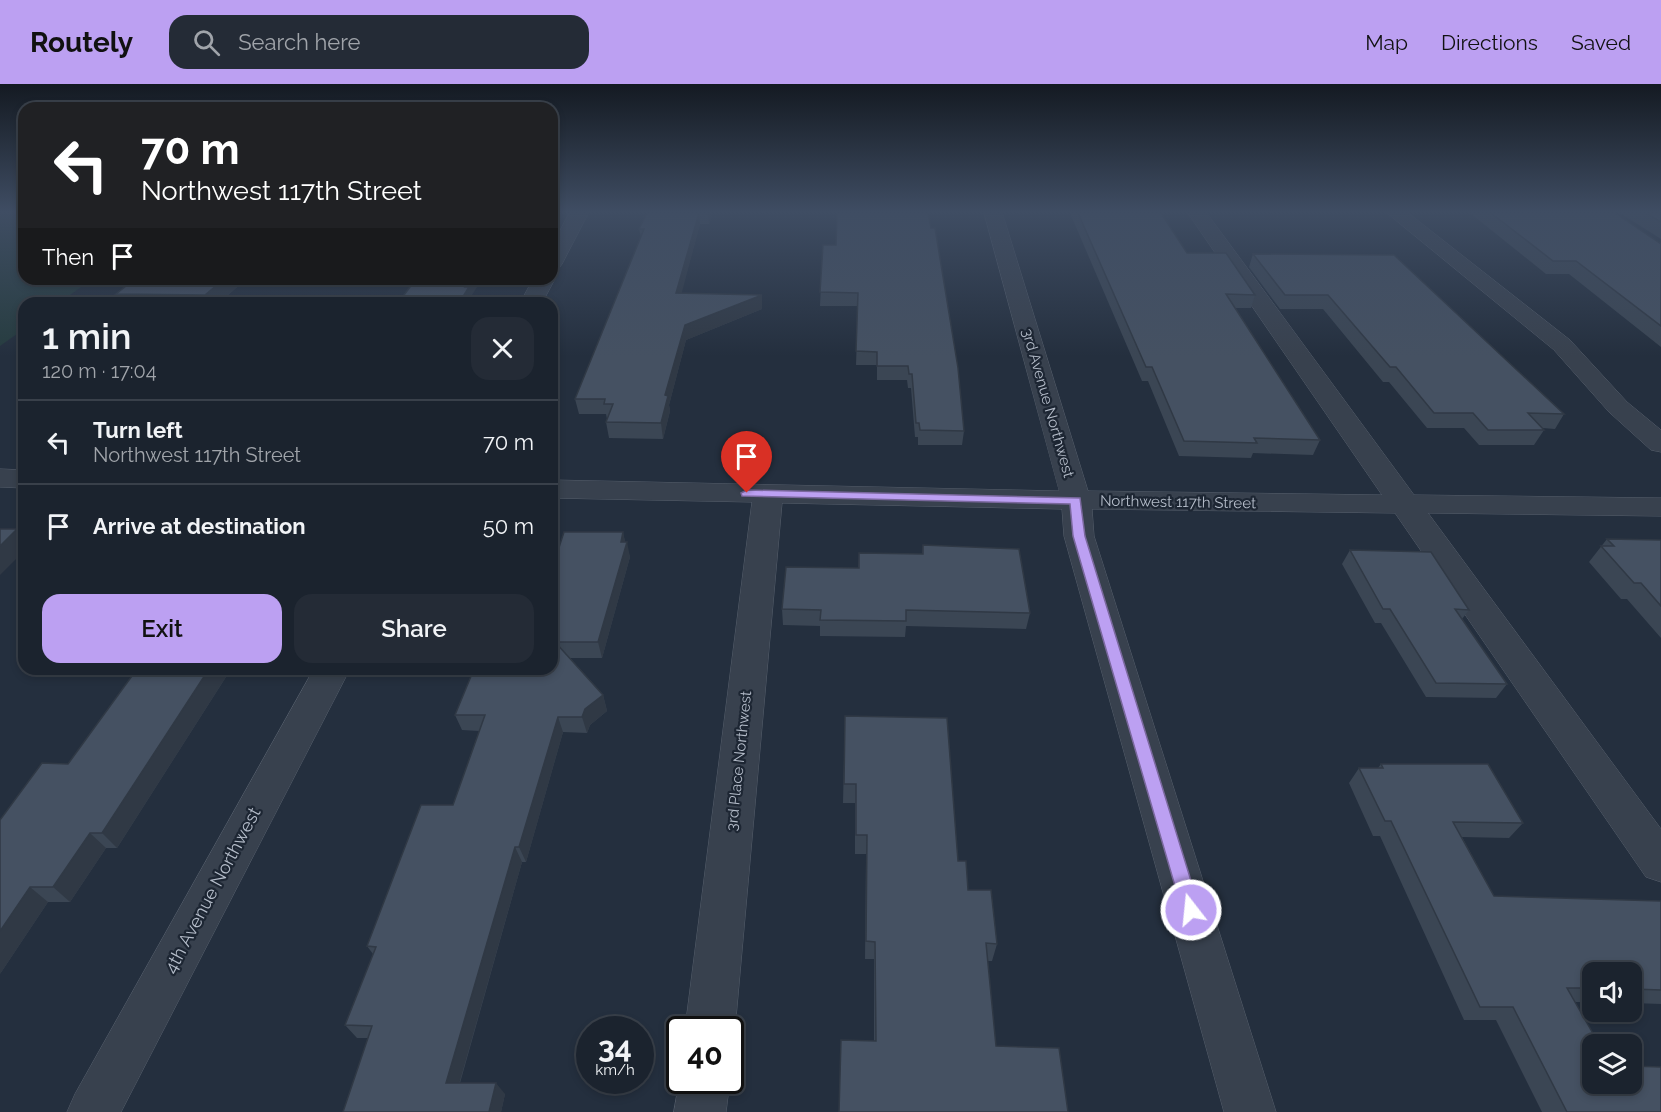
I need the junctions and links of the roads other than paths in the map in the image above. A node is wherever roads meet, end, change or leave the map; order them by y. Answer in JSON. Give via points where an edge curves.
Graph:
{"nodes":[{"id":1,"x":1007,"y":260,"type":"edge"},
{"id":2,"x":1230,"y":260,"type":"edge"},
{"id":3,"x":1454,"y":260,"type":"edge"},
{"id":4,"x":1661,"y":444,"type":"edge"},
{"id":5,"x":0,"y":478,"type":"edge"},
{"id":6,"x":18,"y":479,"type":"edge"},
{"id":7,"x":558,"y":489,"type":"edge"},
{"id":8,"x":768,"y":494,"type":"junction"},
{"id":9,"x":1076,"y":500,"type":"junction"},
{"id":10,"x":1407,"y":504,"type":"junction"},
{"id":11,"x":1661,"y":507,"type":"edge"},
{"id":12,"x":329,"y":675,"type":"edge"},
{"id":13,"x":1661,"y":863,"type":"edge"},
{"id":14,"x":711,"y":1016,"type":"edge"},
{"id":15,"x":702,"y":1094,"type":"edge"},
{"id":16,"x":93,"y":1112,"type":"edge"},
{"id":17,"x":700,"y":1112,"type":"edge"},
{"id":18,"x":1250,"y":1112,"type":"edge"}],
"edges":[{"from":1,"to":9,"type":"street","name":"3rd Avenue Northwest"},
{"from":2,"to":10,"type":"street"},
{"from":3,"to":4,"type":"street","via":[[1562,345],[1618,407]]},
{"from":5,"to":6,"type":"street"},
{"from":7,"to":8,"type":"street","name":"Northwest 117th Street"},
{"from":8,"to":9,"type":"street","name":"Northwest 117th Street"},
{"from":8,"to":14,"type":"street","name":"3rd Place Northwest"},
{"from":9,"to":10,"type":"street","name":"Northwest 117th Street"},
{"from":9,"to":18,"type":"street","name":"3rd Avenue Northwest","via":[[1079,536]]},
{"from":10,"to":11,"type":"street","name":"Northwest 117th Street"},
{"from":10,"to":13,"type":"street"},
{"from":12,"to":16,"type":"street","name":"4th Avenue Northwest"},
{"from":15,"to":17,"type":"street"}]}
